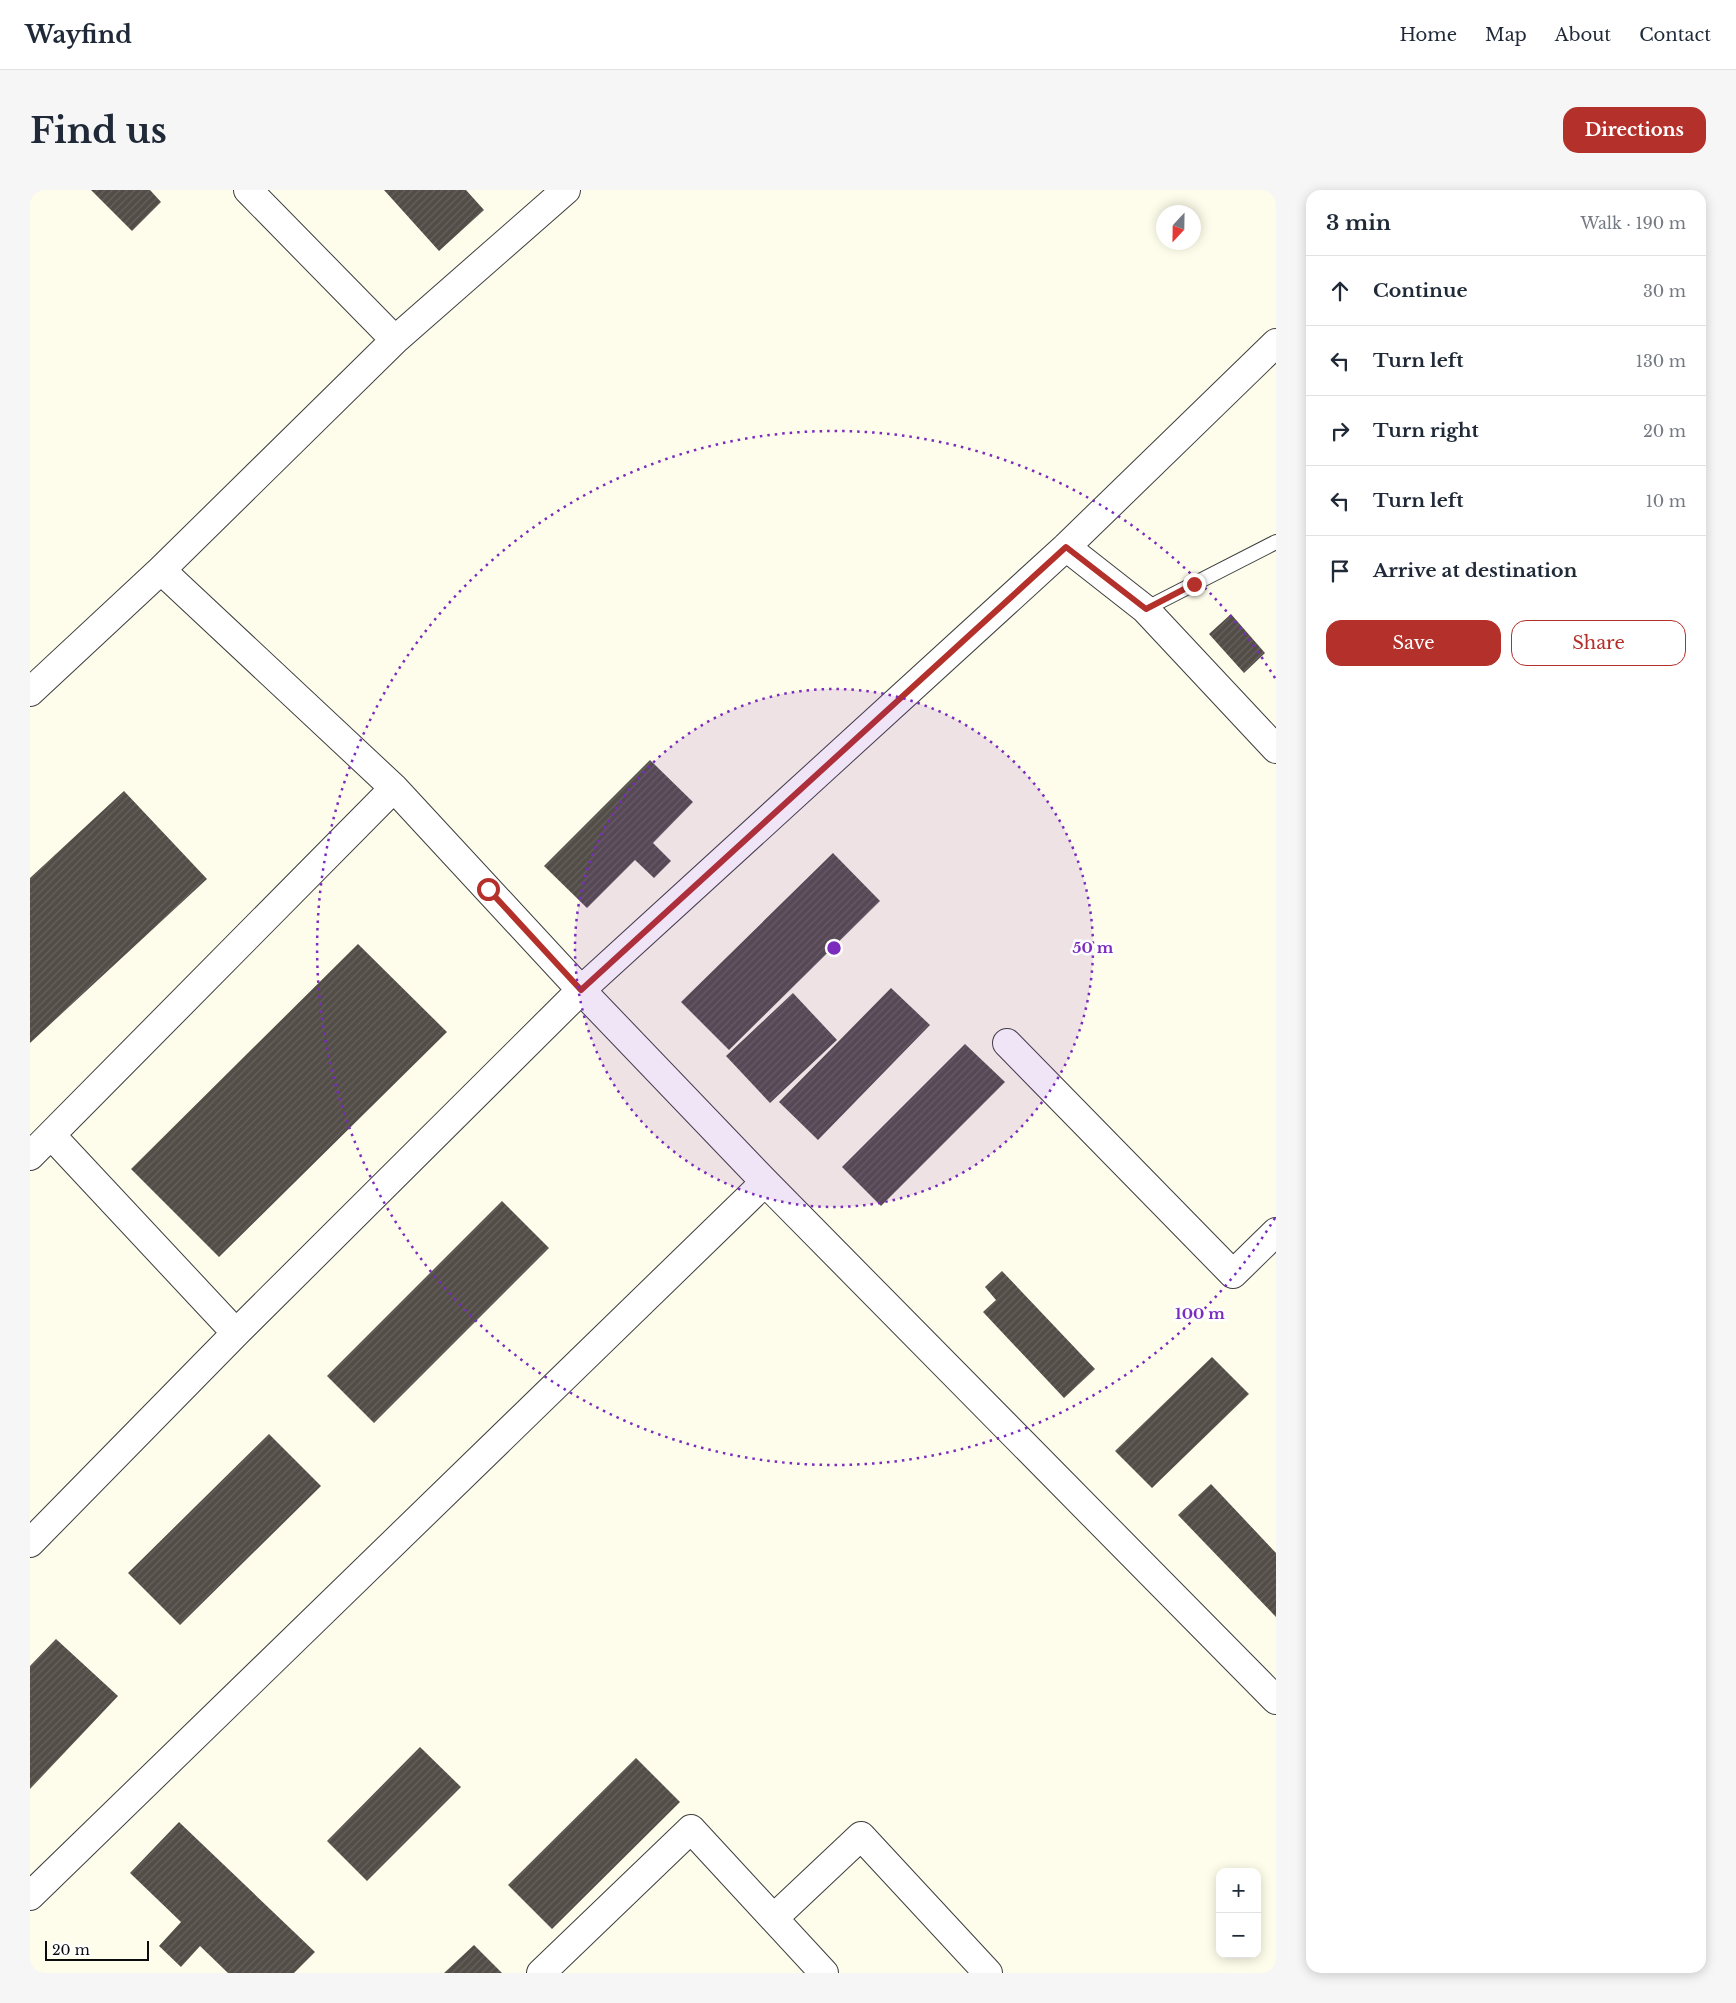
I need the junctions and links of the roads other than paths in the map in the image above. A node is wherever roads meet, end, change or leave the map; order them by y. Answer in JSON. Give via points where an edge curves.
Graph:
{"nodes":[{"id":1,"x":248,"y":190,"type":"edge"},
{"id":2,"x":566,"y":190,"type":"edge"},
{"id":3,"x":396,"y":340,"type":"junction"},
{"id":4,"x":1276,"y":344,"type":"edge"},
{"id":5,"x":1276,"y":542,"type":"edge"},
{"id":6,"x":1066,"y":547,"type":"junction"},
{"id":7,"x":161,"y":570,"type":"junction"},
{"id":8,"x":1146,"y":609,"type":"junction"},
{"id":9,"x":30,"y":692,"type":"edge"},
{"id":10,"x":1276,"y":749,"type":"edge"},
{"id":11,"x":394,"y":788,"type":"junction"},
{"id":12,"x":581,"y":990,"type":"junction"},
{"id":13,"x":1007,"y":1043,"type":"dead end"},
{"id":14,"x":50,"y":1135,"type":"junction"},
{"id":15,"x":30,"y":1156,"type":"edge"},
{"id":16,"x":765,"y":1182,"type":"junction"},
{"id":17,"x":1276,"y":1232,"type":"edge"},
{"id":18,"x":236,"y":1333,"type":"junction"},
{"id":19,"x":30,"y":1543,"type":"edge"},
{"id":20,"x":1276,"y":1700,"type":"edge"},
{"id":21,"x":30,"y":1896,"type":"edge"},
{"id":22,"x":775,"y":1917,"type":"junction"},
{"id":23,"x":541,"y":1973,"type":"edge"},
{"id":24,"x":824,"y":1973,"type":"edge"},
{"id":25,"x":988,"y":1973,"type":"edge"}],
"edges":[{"from":1,"to":3,"type":"street"},
{"from":2,"to":3,"type":"street"},
{"from":3,"to":7,"type":"street"},
{"from":4,"to":6,"type":"street"},
{"from":5,"to":8,"type":"lane"},
{"from":6,"to":8,"type":"street"},
{"from":6,"to":12,"type":"street"},
{"from":7,"to":9,"type":"street"},
{"from":7,"to":11,"type":"street"},
{"from":8,"to":10,"type":"street"},
{"from":11,"to":12,"type":"street"},
{"from":11,"to":14,"type":"street"},
{"from":12,"to":16,"type":"street"},
{"from":12,"to":18,"type":"street"},
{"from":13,"to":17,"type":"street","via":[[1233,1274]]},
{"from":14,"to":15,"type":"street"},
{"from":14,"to":18,"type":"street"},
{"from":16,"to":20,"type":"street"},
{"from":16,"to":21,"type":"street"},
{"from":18,"to":19,"type":"street"},
{"from":22,"to":23,"type":"street","via":[[691,1829]]},
{"from":22,"to":24,"type":"street"},
{"from":22,"to":25,"type":"street","via":[[860,1836]]}]}
